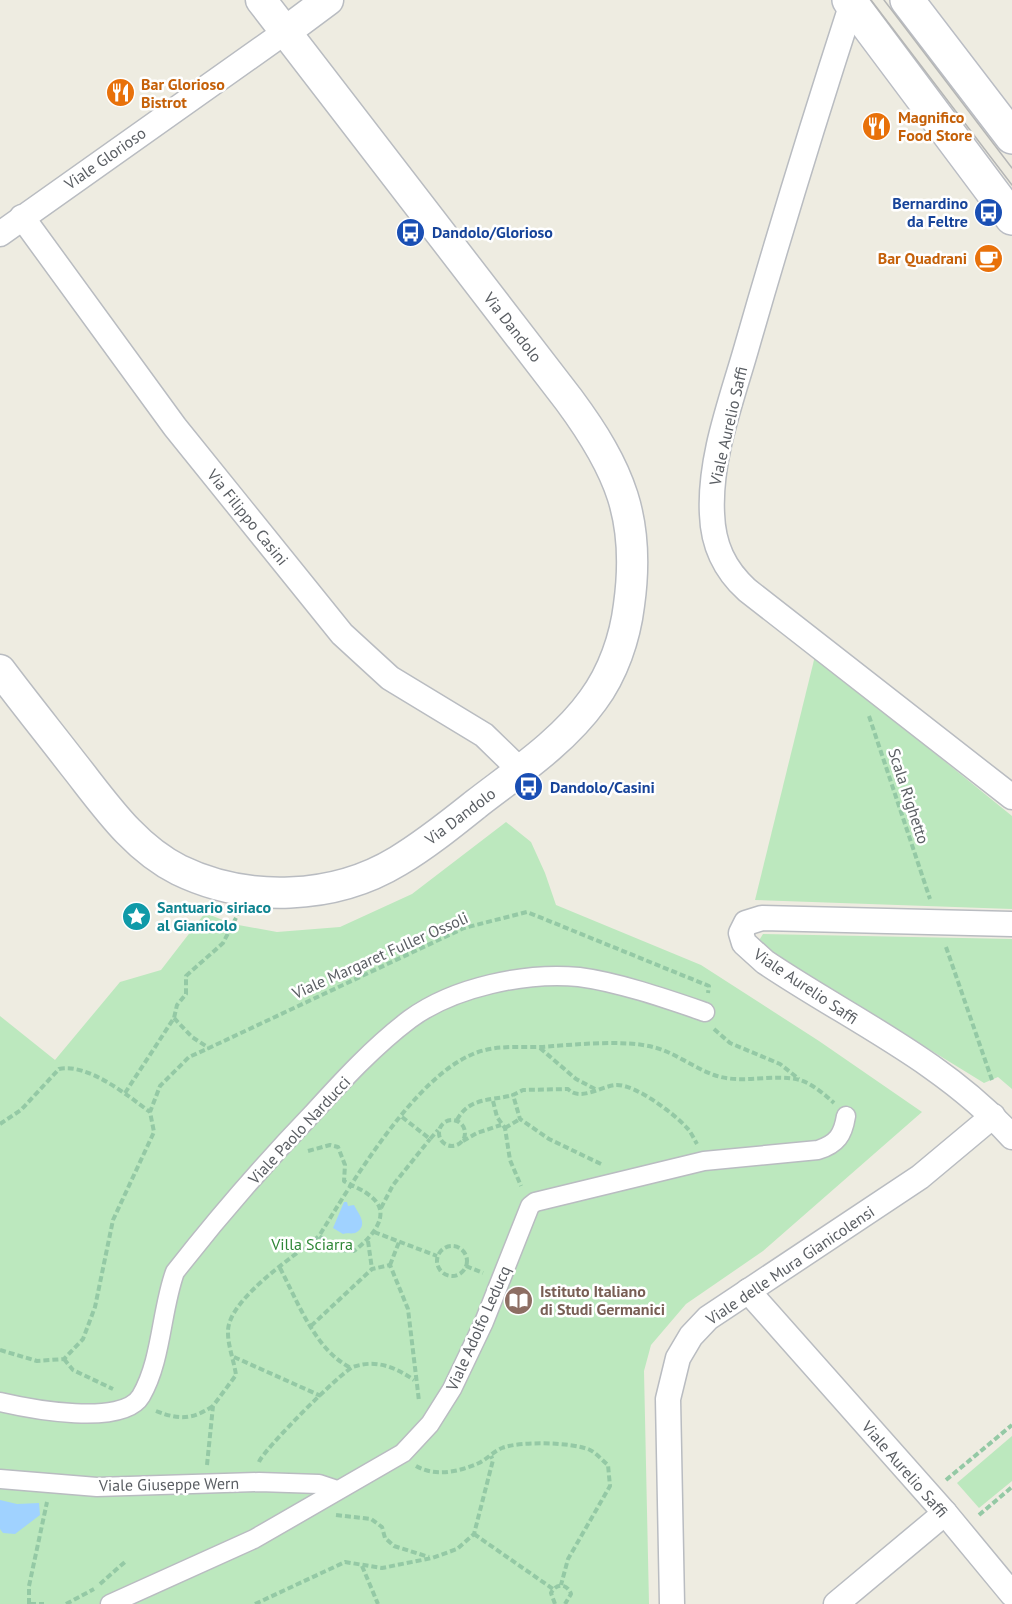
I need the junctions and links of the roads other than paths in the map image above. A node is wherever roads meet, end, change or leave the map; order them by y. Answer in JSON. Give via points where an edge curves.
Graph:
{"nodes":[{"id":1,"x":261,"y":0,"type":"edge"},
{"id":2,"x":328,"y":0,"type":"edge"},
{"id":3,"x":907,"y":0,"type":"edge"},
{"id":4,"x":851,"y":1,"type":"edge"},
{"id":5,"x":285,"y":32,"type":"junction"},
{"id":6,"x":1012,"y":137,"type":"edge"},
{"id":7,"x":22,"y":217,"type":"junction"},
{"id":8,"x":1012,"y":218,"type":"edge"},
{"id":9,"x":0,"y":234,"type":"edge"},
{"id":10,"x":0,"y":670,"type":"edge"},
{"id":11,"x":520,"y":770,"type":"junction"},
{"id":12,"x":1012,"y":797,"type":"edge"},
{"id":13,"x":1012,"y":924,"type":"edge"},
{"id":14,"x":705,"y":1012,"type":"road end"},
{"id":15,"x":846,"y":1116,"type":"road end"},
{"id":16,"x":993,"y":1116,"type":"junction"},
{"id":17,"x":1012,"y":1137,"type":"edge"},
{"id":18,"x":748,"y":1291,"type":"junction"},
{"id":19,"x":0,"y":1402,"type":"edge"},
{"id":20,"x":0,"y":1479,"type":"edge"},
{"id":21,"x":337,"y":1490,"type":"junction"},
{"id":22,"x":945,"y":1513,"type":"junction"},
{"id":23,"x":1012,"y":1594,"type":"edge"},
{"id":24,"x":110,"y":1604,"type":"edge"},
{"id":25,"x":672,"y":1604,"type":"edge"},
{"id":26,"x":836,"y":1604,"type":"edge"}],
"edges":[{"from":1,"to":5,"type":"street","name":"Via Dandolo"},
{"from":2,"to":5,"type":"street","name":"Viale Glorioso"},
{"from":3,"to":6,"type":"main road"},
{"from":4,"to":8,"type":"main road"},
{"from":4,"to":12,"type":"street","name":"Viale Aurelio Saffi","via":[[729,408],[714,480],[714,537],[722,558],[747,590]]},
{"from":5,"to":7,"type":"street","name":"Viale Glorioso"},
{"from":5,"to":11,"type":"street","name":"Via Dandolo","via":[[577,410],[611,465],[625,500],[632,530],[633,572],[617,653],[599,691],[584,711]]},
{"from":7,"to":9,"type":"street","name":"Viale Glorioso"},
{"from":7,"to":11,"type":"street","name":"Via Filippo Casini","via":[[175,428],[335,627],[381,671],[475,728]]},
{"from":10,"to":11,"type":"street","name":"Via Dandolo","via":[[114,816],[139,841],[164,861],[191,875],[250,890],[322,890],[375,873],[421,846]]},
{"from":13,"to":16,"type":"street","name":"Viale Aurelio Saffi","via":[[762,918],[746,923],[741,933],[744,943],[758,956],[941,1074]]},
{"from":14,"to":19,"type":"street","name":"Viale Paolo Narducci","via":[[579,977],[515,979],[463,991],[411,1019],[345,1078],[277,1150],[175,1272],[141,1398],[125,1410],[105,1413],[33,1410]]},
{"from":15,"to":21,"type":"street","name":"Viale Adolfo Leducq","via":[[843,1134],[818,1150],[704,1161],[535,1202],[530,1206],[484,1322],[452,1389],[430,1424],[403,1453]]},
{"from":16,"to":17,"type":"street","name":"Viale Aurelio Saffi"},
{"from":16,"to":18,"type":"street","name":"Viale delle Mura Gianicolensi","via":[[920,1177]]},
{"from":18,"to":22,"type":"street","name":"Viale Aurelio Saffi"},
{"from":18,"to":25,"type":"street","name":"Viale delle Mura Gianicolensi","via":[[697,1329],[682,1350],[671,1377],[667,1411]]},
{"from":20,"to":21,"type":"street","name":"Viale Giuseppe Wern","via":[[97,1487],[259,1482],[319,1484]]},
{"from":21,"to":24,"type":"street","name":"Viale Adolfo Leducq","via":[[254,1539]]},
{"from":22,"to":23,"type":"street","name":"Viale Aurelio Saffi"},
{"from":22,"to":26,"type":"street"}]}
